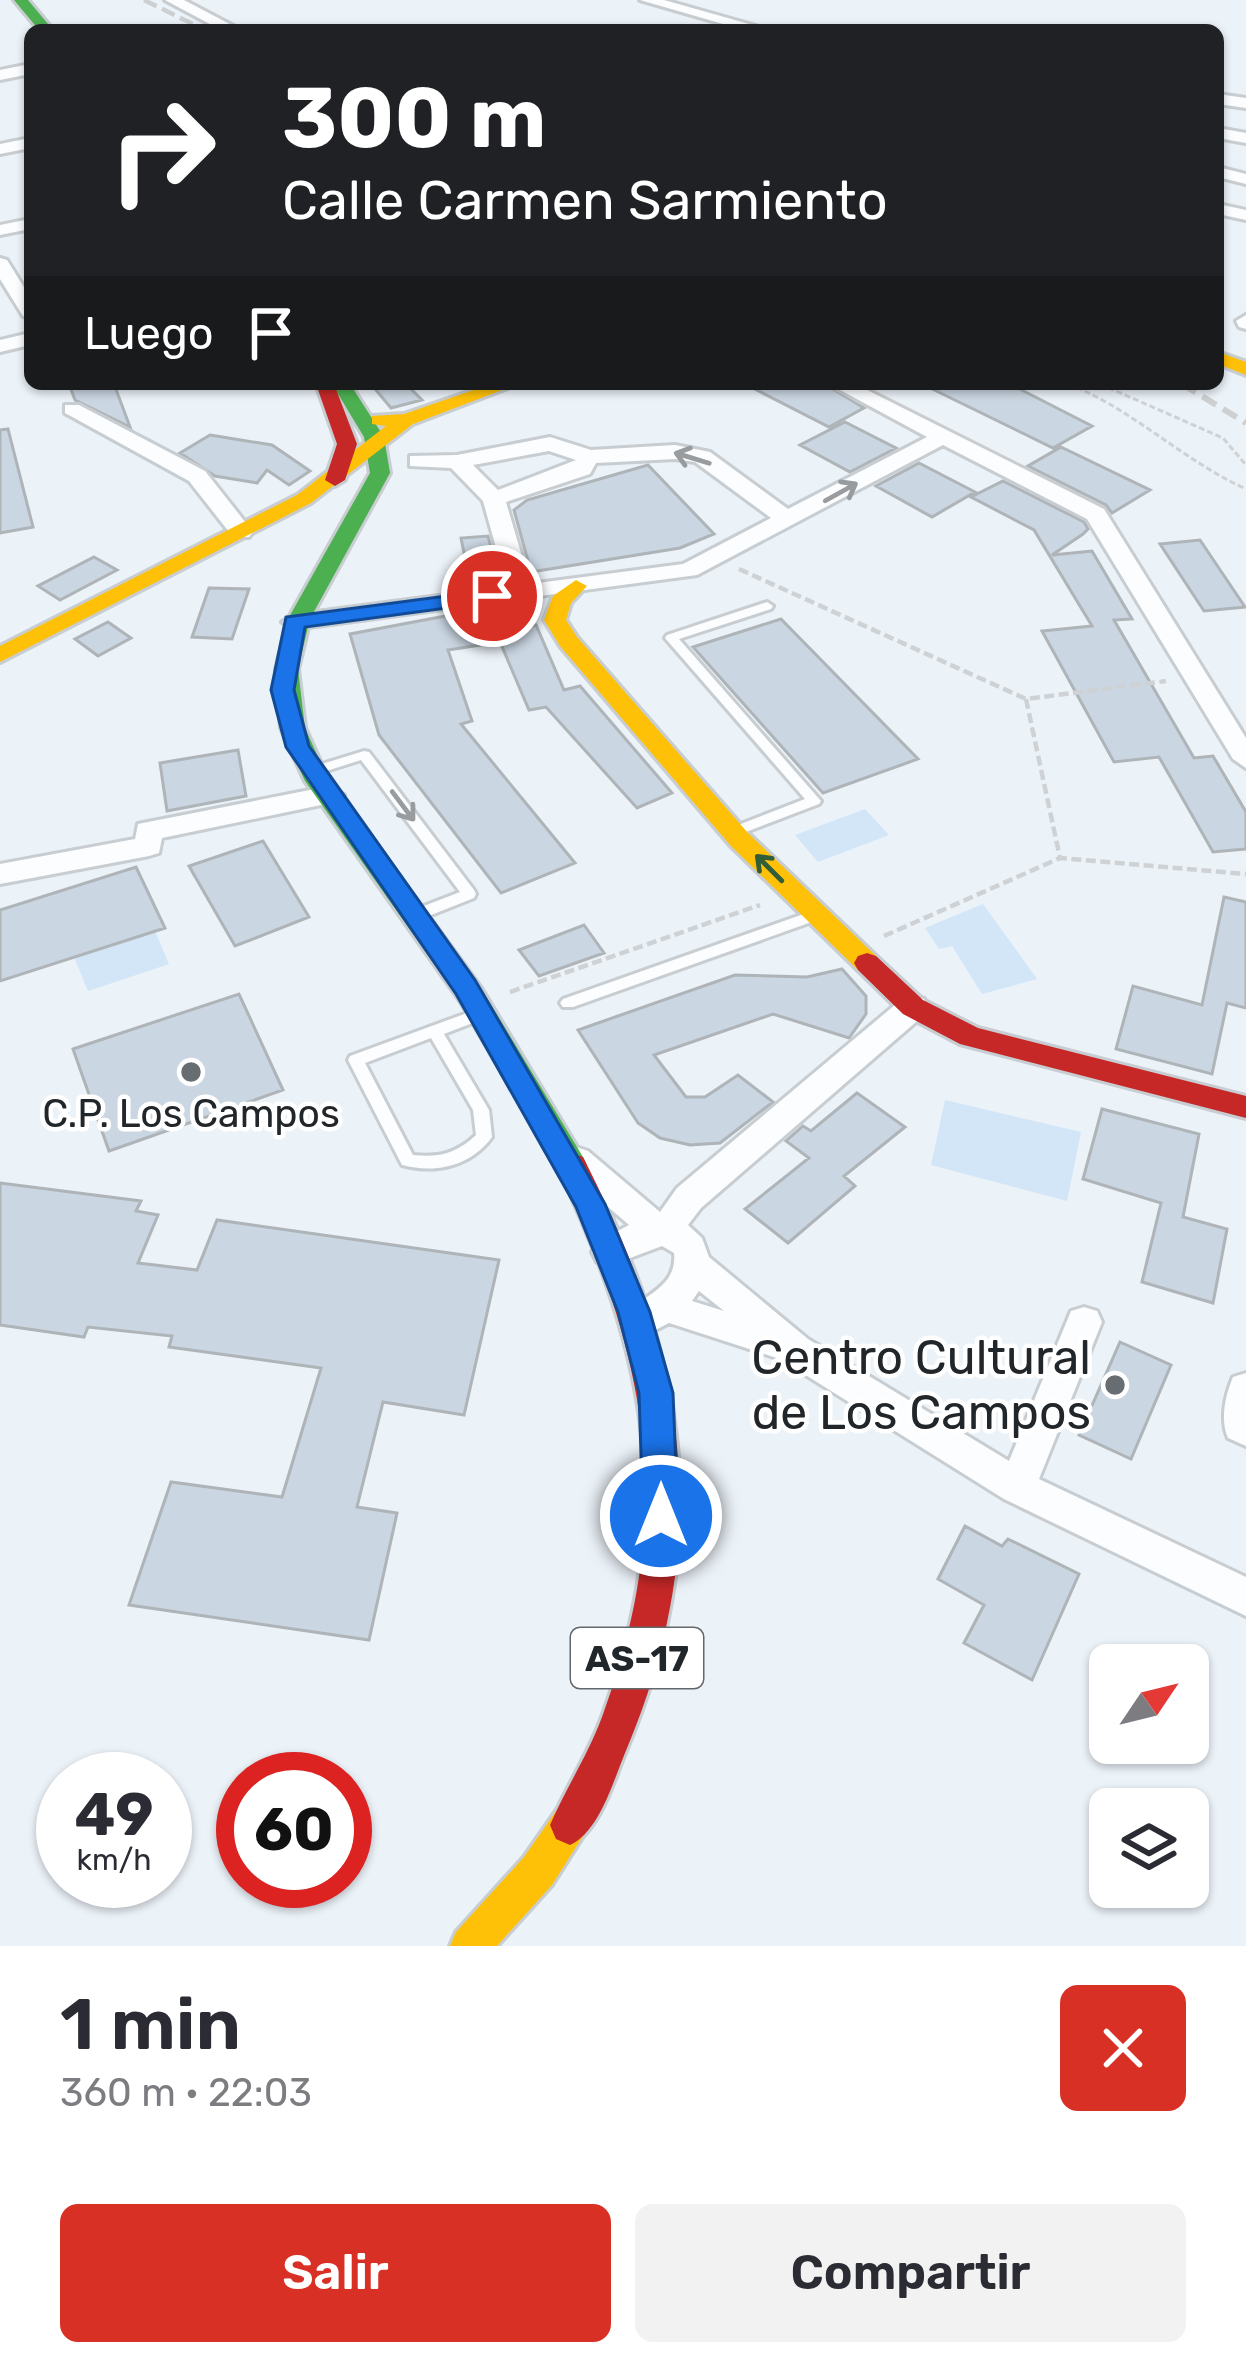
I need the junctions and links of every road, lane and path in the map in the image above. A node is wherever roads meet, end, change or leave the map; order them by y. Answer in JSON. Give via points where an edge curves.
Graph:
{"nodes":[{"id":1,"x":21,"y":0,"type":"edge"},
{"id":2,"x":172,"y":0,"type":"edge"},
{"id":3,"x":647,"y":0,"type":"edge"},
{"id":4,"x":41,"y":24,"type":"edge"},
{"id":5,"x":221,"y":24,"type":"edge"},
{"id":6,"x":739,"y":24,"type":"edge"},
{"id":7,"x":0,"y":264,"type":"edge"},
{"id":8,"x":24,"y":302,"type":"edge"},
{"id":9,"x":327,"y":390,"type":"edge"},
{"id":10,"x":345,"y":390,"type":"edge"},
{"id":11,"x":492,"y":390,"type":"edge"},
{"id":12,"x":851,"y":390,"type":"edge"},
{"id":13,"x":1083,"y":390,"type":"edge"},
{"id":14,"x":1114,"y":390,"type":"edge"},
{"id":15,"x":72,"y":409,"type":"dead end"},
{"id":16,"x":360,"y":410,"type":"junction"},
{"id":17,"x":406,"y":420,"type":"junction"},
{"id":18,"x":941,"y":437,"type":"junction"},
{"id":19,"x":377,"y":444,"type":"junction"},
{"id":20,"x":589,"y":457,"type":"junction"},
{"id":21,"x":418,"y":461,"type":"dead end"},
{"id":22,"x":458,"y":462,"type":"junction"},
{"id":23,"x":1246,"y":465,"type":"edge"},
{"id":24,"x":335,"y":480,"type":"junction"},
{"id":25,"x":1246,"y":489,"type":"edge"},
{"id":26,"x":373,"y":491,"type":"junction"},
{"id":27,"x":304,"y":499,"type":"junction"},
{"id":28,"x":494,"y":499,"type":"junction"},
{"id":29,"x":790,"y":521,"type":"junction"},
{"id":30,"x":354,"y":523,"type":"junction"},
{"id":31,"x":241,"y":532,"type":"junction"},
{"id":32,"x":721,"y":557,"type":"junction"},
{"id":33,"x":576,"y":586,"type":"junction"},
{"id":34,"x":520,"y":593,"type":"junction"},
{"id":35,"x":767,"y":606,"type":"dead end"},
{"id":36,"x":294,"y":622,"type":"junction"},
{"id":37,"x":0,"y":656,"type":"edge"},
{"id":38,"x":1196,"y":677,"type":"junction"},
{"id":39,"x":1026,"y":699,"type":"junction"},
{"id":40,"x":1246,"y":759,"type":"edge"},
{"id":41,"x":314,"y":771,"type":"junction"},
{"id":42,"x":330,"y":796,"type":"junction"},
{"id":43,"x":733,"y":832,"type":"junction"},
{"id":44,"x":1060,"y":858,"type":"junction"},
{"id":45,"x":0,"y":874,"type":"edge"},
{"id":46,"x":1246,"y":874,"type":"edge"},
{"id":47,"x":794,"y":893,"type":"junction"},
{"id":48,"x":416,"y":915,"type":"junction"},
{"id":49,"x":815,"y":915,"type":"junction"},
{"id":50,"x":851,"y":950,"type":"junction"},
{"id":51,"x":568,"y":1004,"type":"dead end"},
{"id":52,"x":914,"y":1007,"type":"junction"},
{"id":53,"x":478,"y":1009,"type":"junction"},
{"id":54,"x":435,"y":1031,"type":"junction"},
{"id":55,"x":1246,"y":1107,"type":"edge"},
{"id":56,"x":560,"y":1148,"type":"junction"},
{"id":57,"x":674,"y":1241,"type":"junction"},
{"id":58,"x":609,"y":1252,"type":"junction"},
{"id":59,"x":653,"y":1316,"type":"junction"},
{"id":60,"x":1084,"y":1322,"type":"dead end"},
{"id":61,"x":795,"y":1350,"type":"junction"},
{"id":62,"x":1246,"y":1389,"type":"edge"},
{"id":63,"x":1246,"y":1429,"type":"edge"},
{"id":64,"x":1017,"y":1486,"type":"junction"},
{"id":65,"x":1246,"y":1598,"type":"edge"},
{"id":66,"x":470,"y":1946,"type":"edge"}],
"edges":[{"from":1,"to":4,"type":"main road"},
{"from":2,"to":5,"type":"street"},
{"from":3,"to":6,"type":"street"},
{"from":7,"to":8,"type":"street"},
{"from":9,"to":24,"type":"main road","via":[[347,444]]},
{"from":10,"to":16,"type":"main road"},
{"from":11,"to":17,"type":"main road"},
{"from":12,"to":18,"type":"street"},
{"from":13,"to":25,"type":"path","via":[[1196,466]]},
{"from":14,"to":23,"type":"path","via":[[1223,438]]},
{"from":15,"to":31,"type":"street","via":[[197,476]]},
{"from":16,"to":17,"type":"main road","via":[[388,423]]},
{"from":16,"to":19,"type":"main road"},
{"from":17,"to":19,"type":"main road"},
{"from":29,"to":18,"type":"street","one_way":true},
{"from":18,"to":38,"type":"street","via":[[1096,514]]},
{"from":19,"to":24,"type":"main road"},
{"from":19,"to":26,"type":"main road","number":"AS-17"},
{"from":20,"to":22,"type":"street","via":[[550,444]]},
{"from":20,"to":28,"type":"street","via":[[581,470]]},
{"from":29,"to":20,"type":"street","one_way":true,"via":[[702,457]]},
{"from":21,"to":22,"type":"street"},
{"from":22,"to":28,"type":"street"},
{"from":24,"to":26,"type":"main road","via":[[368,481]]},
{"from":24,"to":27,"type":"main road"},
{"from":26,"to":30,"type":"main road","number":"AS-17"},
{"from":27,"to":30,"type":"main road","via":[[339,505]]},
{"from":27,"to":31,"type":"main road"},
{"from":28,"to":34,"type":"street"},
{"from":29,"to":32,"type":"street"},
{"from":30,"to":36,"type":"main road","number":"AS-17"},
{"from":31,"to":37,"type":"main road"},
{"from":32,"to":33,"type":"street","via":[[689,570]]},
{"from":32,"to":39,"type":"path"},
{"from":33,"to":34,"type":"street"},
{"from":33,"to":43,"type":"main road","via":[[555,620]]},
{"from":34,"to":36,"type":"street"},
{"from":35,"to":43,"type":"lane","via":[[671,638],[814,801]]},
{"from":36,"to":41,"type":"main road","number":"AS-17","via":[[283,690],[298,747]]},
{"from":38,"to":39,"type":"path"},
{"from":38,"to":40,"type":"street"},
{"from":39,"to":44,"type":"path"},
{"from":41,"to":42,"type":"main road","number":"AS-17"},
{"from":41,"to":48,"type":"lane","one_way":true,"via":[[364,755],[469,894]]},
{"from":42,"to":45,"type":"street","via":[[148,831],[149,847]]},
{"from":42,"to":48,"type":"main road","number":"AS-17"},
{"from":47,"to":43,"type":"main road","one_way":true},
{"from":44,"to":46,"type":"path"},
{"from":44,"to":50,"type":"path"},
{"from":47,"to":49,"type":"main road"},
{"from":47,"to":53,"type":"path"},
{"from":48,"to":53,"type":"main road","number":"AS-17"},
{"from":49,"to":50,"type":"main road"},
{"from":49,"to":51,"type":"lane"},
{"from":50,"to":52,"type":"main road"},
{"from":52,"to":55,"type":"main road","via":[[970,1037]]},
{"from":52,"to":57,"type":"street","via":[[713,1179]]},
{"from":53,"to":54,"type":"lane"},
{"from":53,"to":56,"type":"main road","number":"AS-17"},
{"from":54,"to":54,"type":"lane","via":[[356,1060],[408,1160],[425,1165],[472,1151],[484,1137],[482,1110]]},
{"from":56,"to":57,"type":"street"},
{"from":56,"to":58,"type":"main road","number":"AS-17"},
{"from":57,"to":58,"type":"street","via":[[641,1232]]},
{"from":57,"to":59,"type":"street"},
{"from":57,"to":61,"type":"street"},
{"from":58,"to":59,"type":"main road","number":"AS-17"},
{"from":59,"to":61,"type":"street"},
{"from":59,"to":66,"type":"main road","number":"AS-17","via":[[662,1474],[659,1558],[642,1642],[594,1784],[559,1844]]},
{"from":60,"to":64,"type":"street"},
{"from":61,"to":64,"type":"street"},
{"from":62,"to":63,"type":"street"},
{"from":64,"to":65,"type":"street"}]}
